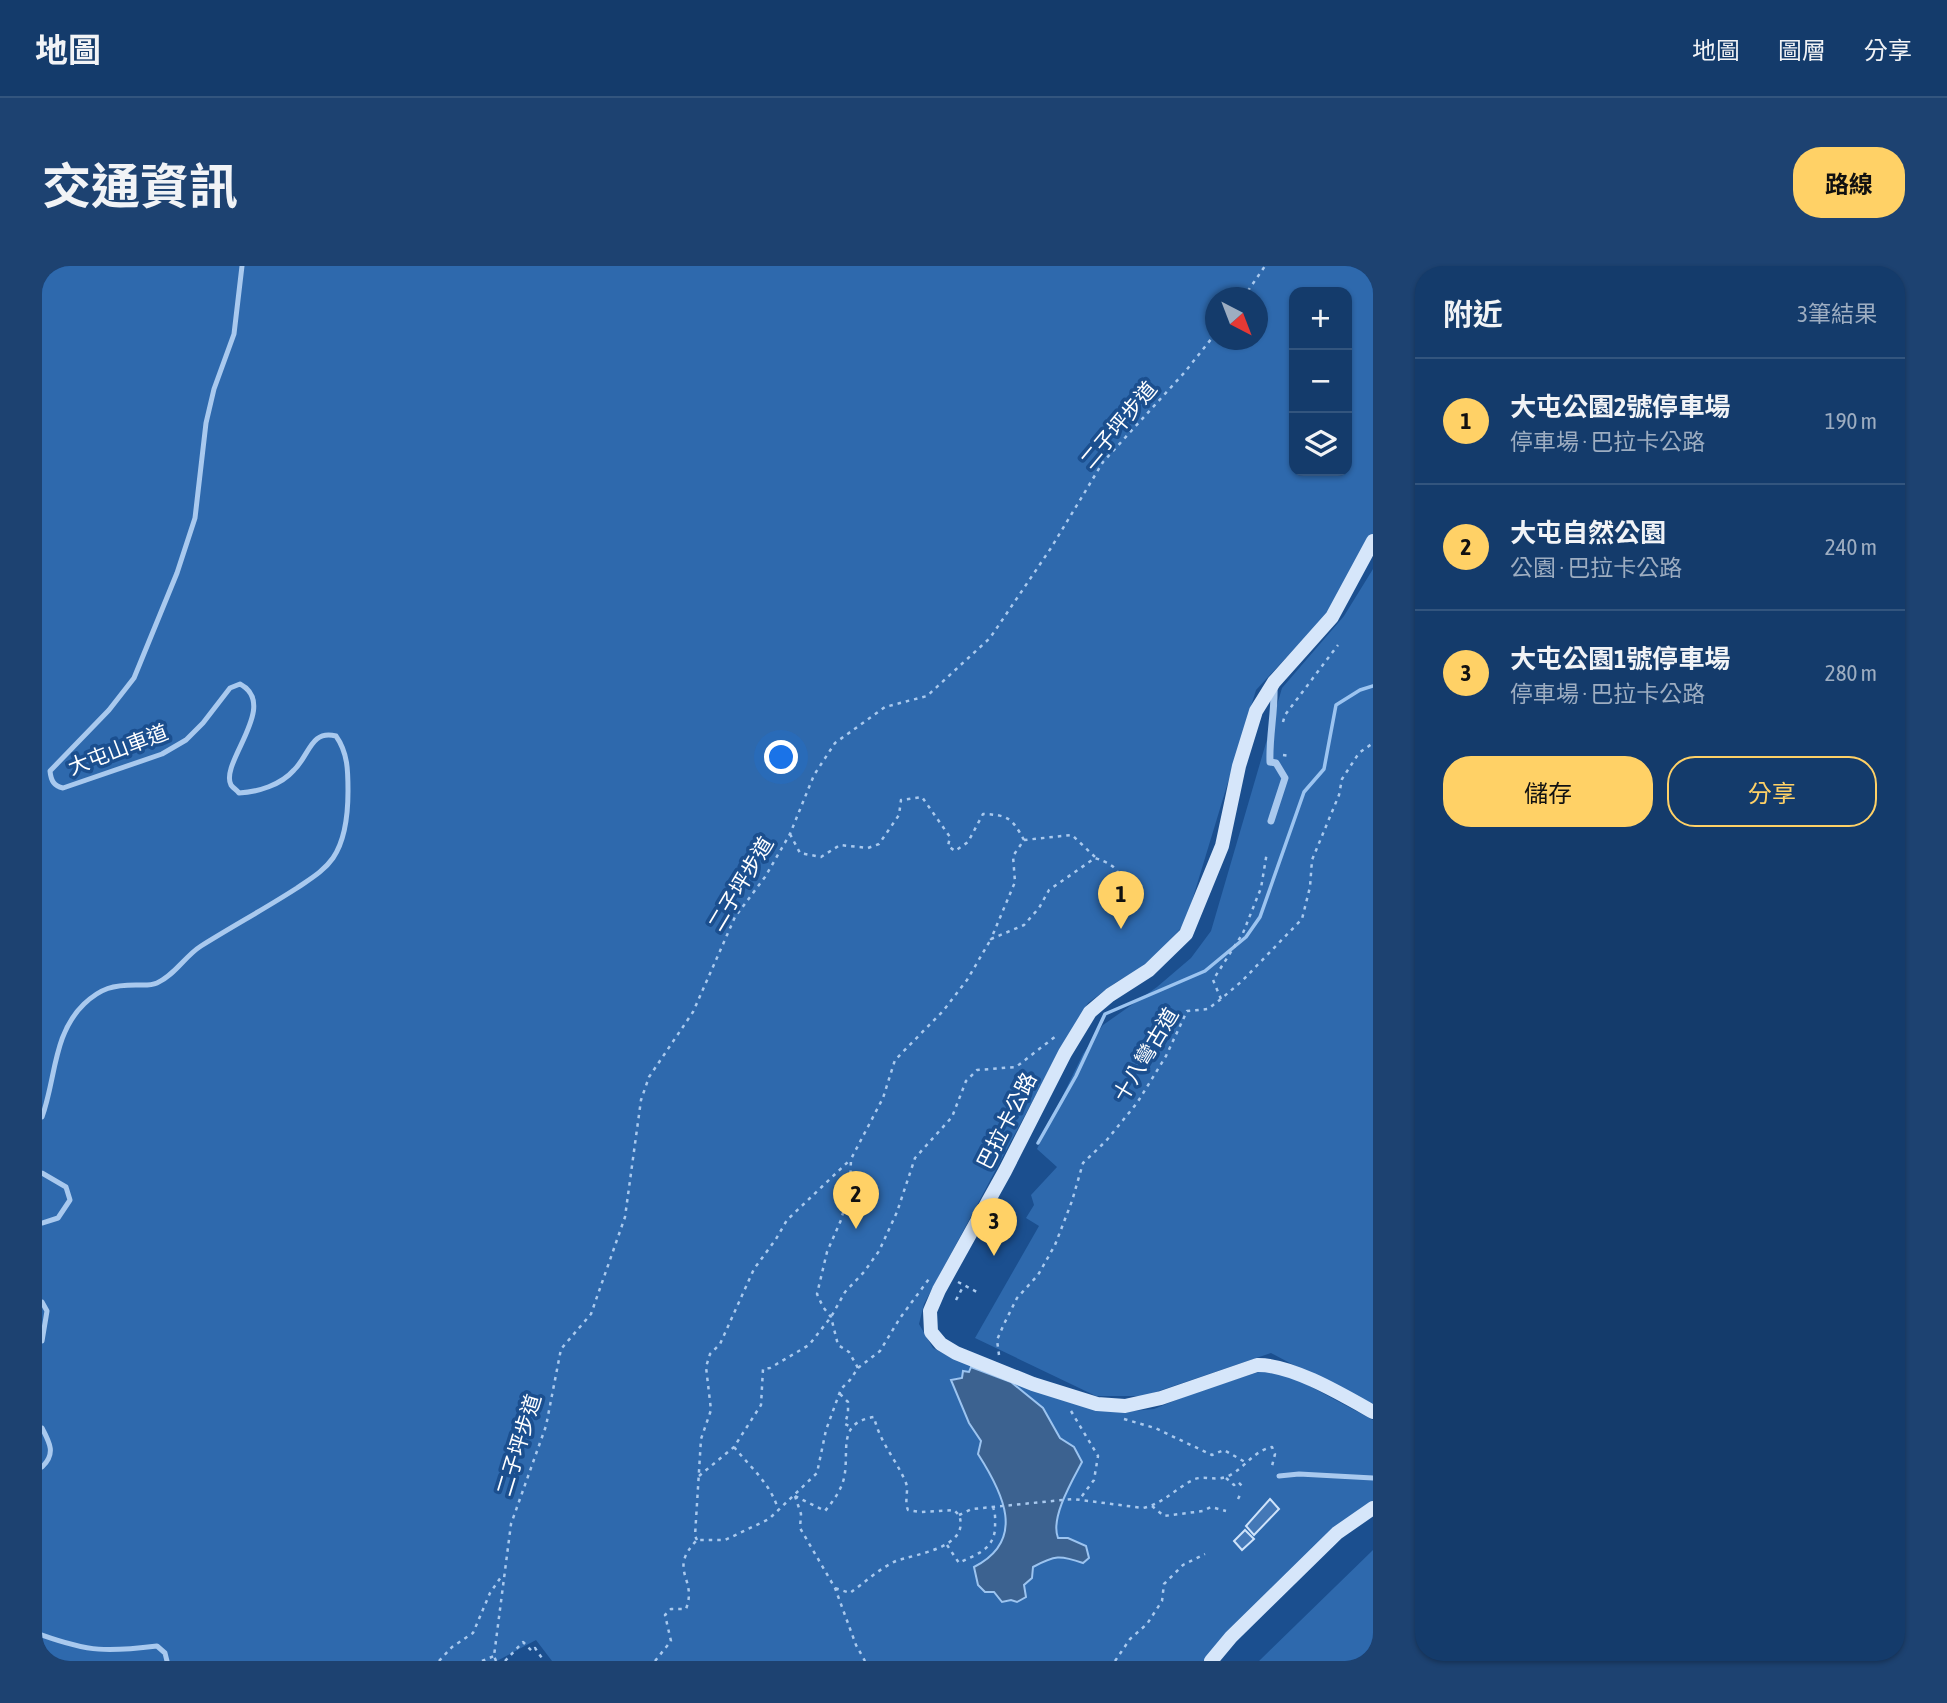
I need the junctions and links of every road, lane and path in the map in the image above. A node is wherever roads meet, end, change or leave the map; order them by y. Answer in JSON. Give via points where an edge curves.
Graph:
{"nodes":[{"id":1,"x":242,"y":266,"type":"edge"},
{"id":2,"x":1265,"y":266,"type":"edge"},
{"id":3,"x":1251,"y":287,"type":"edge"},
{"id":4,"x":1205,"y":347,"type":"edge"},
{"id":5,"x":1373,"y":541,"type":"edge"},
{"id":6,"x":1338,"y":645,"type":"dead end"},
{"id":7,"x":1274,"y":682,"type":"junction"},
{"id":8,"x":1282,"y":727,"type":"dead end"},
{"id":9,"x":1373,"y":743,"type":"edge"},
{"id":10,"x":1271,"y":821,"type":"dead end"},
{"id":11,"x":790,"y":834,"type":"junction"},
{"id":12,"x":1024,"y":840,"type":"junction"},
{"id":13,"x":1266,"y":852,"type":"dead end"},
{"id":14,"x":1095,"y":858,"type":"junction"},
{"id":15,"x":1127,"y":901,"type":"dead end"},
{"id":16,"x":991,"y":939,"type":"junction"},
{"id":17,"x":1221,"y":999,"type":"junction"},
{"id":18,"x":1056,"y":1037,"type":"dead end"},
{"id":19,"x":42,"y":1116,"type":"edge"},
{"id":20,"x":851,"y":1159,"type":"junction"},
{"id":21,"x":42,"y":1173,"type":"edge"},
{"id":22,"x":42,"y":1223,"type":"edge"},
{"id":23,"x":947,"y":1277,"type":"junction"},
{"id":24,"x":929,"y":1279,"type":"dead end"},
{"id":25,"x":964,"y":1285,"type":"junction"},
{"id":26,"x":977,"y":1292,"type":"dead end"},
{"id":27,"x":956,"y":1300,"type":"dead end"},
{"id":28,"x":42,"y":1302,"type":"edge"},
{"id":29,"x":831,"y":1317,"type":"junction"},
{"id":30,"x":42,"y":1341,"type":"edge"},
{"id":31,"x":858,"y":1368,"type":"junction"},
{"id":32,"x":1008,"y":1374,"type":"junction"},
{"id":33,"x":840,"y":1394,"type":"junction"},
{"id":34,"x":1071,"y":1412,"type":"dead end"},
{"id":35,"x":1373,"y":1412,"type":"edge"},
{"id":36,"x":1116,"y":1416,"type":"dead end"},
{"id":37,"x":851,"y":1427,"type":"junction"},
{"id":38,"x":42,"y":1428,"type":"edge"},
{"id":39,"x":734,"y":1447,"type":"junction"},
{"id":40,"x":1245,"y":1462,"type":"junction"},
{"id":41,"x":42,"y":1466,"type":"edge"},
{"id":42,"x":1272,"y":1466,"type":"dead end"},
{"id":43,"x":699,"y":1476,"type":"junction"},
{"id":44,"x":1279,"y":1476,"type":"dead end"},
{"id":45,"x":1226,"y":1478,"type":"junction"},
{"id":46,"x":1373,"y":1478,"type":"edge"},
{"id":47,"x":1242,"y":1486,"type":"dead end"},
{"id":48,"x":795,"y":1496,"type":"junction"},
{"id":49,"x":1079,"y":1500,"type":"junction"},
{"id":50,"x":1152,"y":1506,"type":"junction"},
{"id":51,"x":993,"y":1507,"type":"junction"},
{"id":52,"x":1373,"y":1508,"type":"edge"},
{"id":53,"x":778,"y":1511,"type":"junction"},
{"id":54,"x":1226,"y":1511,"type":"dead end"},
{"id":55,"x":959,"y":1515,"type":"junction"},
{"id":56,"x":697,"y":1540,"type":"junction"},
{"id":57,"x":947,"y":1545,"type":"junction"},
{"id":58,"x":1205,"y":1554,"type":"dead end"},
{"id":59,"x":503,"y":1575,"type":"junction"},
{"id":60,"x":835,"y":1588,"type":"junction"},
{"id":61,"x":42,"y":1634,"type":"edge"},
{"id":62,"x":494,"y":1656,"type":"junction"},
{"id":63,"x":167,"y":1661,"type":"edge"},
{"id":64,"x":439,"y":1661,"type":"edge"},
{"id":65,"x":482,"y":1661,"type":"edge"},
{"id":66,"x":496,"y":1661,"type":"edge"},
{"id":67,"x":505,"y":1661,"type":"edge"},
{"id":68,"x":544,"y":1661,"type":"edge"},
{"id":69,"x":655,"y":1661,"type":"edge"},
{"id":70,"x":865,"y":1661,"type":"edge"},
{"id":71,"x":1115,"y":1661,"type":"edge"},
{"id":72,"x":1212,"y":1661,"type":"edge"}],
"edges":[{"from":1,"to":19,"type":"lane","name":"大屯山車道","via":[[234,334],[214,389],[195,518],[177,573],[134,678],[50,771],[51,780],[63,788],[162,754],[186,740],[230,688],[240,684],[253,698],[252,718],[229,775],[231,785],[239,793],[254,792],[281,781],[295,770],[315,738],[327,733],[336,736],[347,758],[344,833],[326,867],[198,948],[167,977],[153,985],[112,985],[82,1005],[68,1021]]},
{"from":2,"to":3,"type":"path"},
{"from":4,"to":11,"type":"path","name":"二子坪步道","via":[[1103,462],[990,638],[927,696],[885,707],[835,743],[814,775]]},
{"from":5,"to":7,"type":"main road","name":"巴拉卡公路","via":[[1332,618]]},
{"from":6,"to":8,"type":"path","via":[[1285,715]]},
{"from":7,"to":10,"type":"street","via":[[1270,762],[1276,763],[1285,778]]},
{"from":7,"to":23,"type":"main road","name":"巴拉卡公路","via":[[1256,711],[1238,766],[1222,846],[1186,934],[1149,970],[1090,1012]]},
{"from":9,"to":17,"type":"path","name":"十八彎古道","via":[[1359,753],[1342,779],[1312,860],[1302,919]]},
{"from":11,"to":12,"type":"path","via":[[800,853],[821,857],[841,845],[868,848],[879,844],[899,815],[901,800],[922,797],[955,851],[968,842],[983,814],[1014,821]]},
{"from":11,"to":59,"type":"path","name":"二子坪步道","via":[[735,917],[693,1013],[649,1077],[641,1100],[625,1217],[591,1314],[561,1349],[545,1426],[511,1524]]},
{"from":12,"to":14,"type":"path","via":[[1072,835]]},
{"from":12,"to":16,"type":"path","via":[[1013,856],[1015,882]]},
{"from":13,"to":17,"type":"path","via":[[1261,888],[1243,933],[1213,980]]},
{"from":14,"to":15,"type":"path","via":[[1113,864]]},
{"from":14,"to":16,"type":"path","via":[[1049,890],[1024,925]]},
{"from":16,"to":20,"type":"path","via":[[943,1012],[895,1060],[883,1098]]},
{"from":17,"to":32,"type":"path","name":"十八彎古道","via":[[1208,1009],[1187,1011],[1138,1102],[1083,1163],[1055,1245],[1038,1275],[1017,1298],[997,1340]]},
{"from":18,"to":29,"type":"path","via":[[1016,1067],[977,1070],[966,1081],[952,1117],[915,1158],[879,1251]]},
{"from":20,"to":29,"type":"path","via":[[850,1187],[817,1294]]},
{"from":20,"to":43,"type":"path","via":[[787,1220],[754,1269],[720,1343],[710,1354],[706,1367],[712,1410],[701,1440]]},
{"from":21,"to":22,"type":"lane","via":[[66,1187],[70,1200],[58,1218]]},
{"from":23,"to":25,"type":"path"},
{"from":23,"to":32,"type":"main road","name":"巴拉卡公路","via":[[930,1311],[931,1332],[956,1353]]},
{"from":24,"to":31,"type":"path","via":[[880,1351]]},
{"from":25,"to":26,"type":"path"},
{"from":25,"to":27,"type":"path"},
{"from":28,"to":30,"type":"lane","via":[[47,1311]]},
{"from":29,"to":31,"type":"path","via":[[838,1345],[849,1352]]},
{"from":29,"to":39,"type":"path","via":[[809,1345],[763,1369],[761,1405]]},
{"from":31,"to":33,"type":"path"},
{"from":32,"to":35,"type":"main road","name":"巴拉卡公路","via":[[1097,1404],[1125,1406],[1257,1365],[1272,1365]]},
{"from":33,"to":37,"type":"path","via":[[848,1402],[845,1424]]},
{"from":33,"to":48,"type":"path","via":[[825,1430],[817,1473]]},
{"from":34,"to":49,"type":"path","via":[[1098,1456],[1094,1480]]},
{"from":36,"to":40,"type":"path","via":[[1155,1428],[1212,1455],[1224,1450]]},
{"from":37,"to":48,"type":"path","via":[[843,1482],[825,1511]]},
{"from":37,"to":55,"type":"path","via":[[874,1417],[883,1444],[907,1486],[908,1510],[954,1510]]},
{"from":38,"to":41,"type":"lane","via":[[51,1454]]},
{"from":39,"to":43,"type":"path"},
{"from":39,"to":53,"type":"path","via":[[763,1479]]},
{"from":40,"to":42,"type":"path","via":[[1272,1447]]},
{"from":40,"to":45,"type":"path"},
{"from":43,"to":56,"type":"path"},
{"from":44,"to":46,"type":"lane"},
{"from":45,"to":47,"type":"path"},
{"from":45,"to":50,"type":"path","via":[[1200,1478]]},
{"from":48,"to":53,"type":"path"},
{"from":48,"to":60,"type":"path","via":[[800,1528]]},
{"from":49,"to":50,"type":"path"},
{"from":49,"to":51,"type":"path"},
{"from":50,"to":54,"type":"path","via":[[1164,1516],[1211,1507]]},
{"from":51,"to":55,"type":"path"},
{"from":51,"to":57,"type":"path","via":[[994,1537],[987,1549],[959,1563]]},
{"from":52,"to":72,"type":"main road","via":[[1337,1533]]},
{"from":53,"to":56,"type":"path","via":[[725,1540]]},
{"from":55,"to":57,"type":"path","via":[[960,1527]]},
{"from":56,"to":69,"type":"path","via":[[686,1551],[682,1572],[689,1587],[688,1605],[665,1615],[671,1641]]},
{"from":57,"to":60,"type":"path","via":[[893,1562],[850,1593]]},
{"from":58,"to":71,"type":"path","via":[[1183,1565],[1164,1584],[1162,1601]]},
{"from":59,"to":62,"type":"path","name":"二子坪步道"},
{"from":59,"to":64,"type":"path","via":[[490,1592],[473,1633]]},
{"from":60,"to":70,"type":"path"},
{"from":61,"to":63,"type":"lane","via":[[97,1651],[157,1646]]},
{"from":62,"to":65,"type":"path"},
{"from":62,"to":66,"type":"path","name":"二子坪步道"},
{"from":67,"to":68,"type":"path","via":[[523,1642],[532,1651],[535,1648]]}]}
